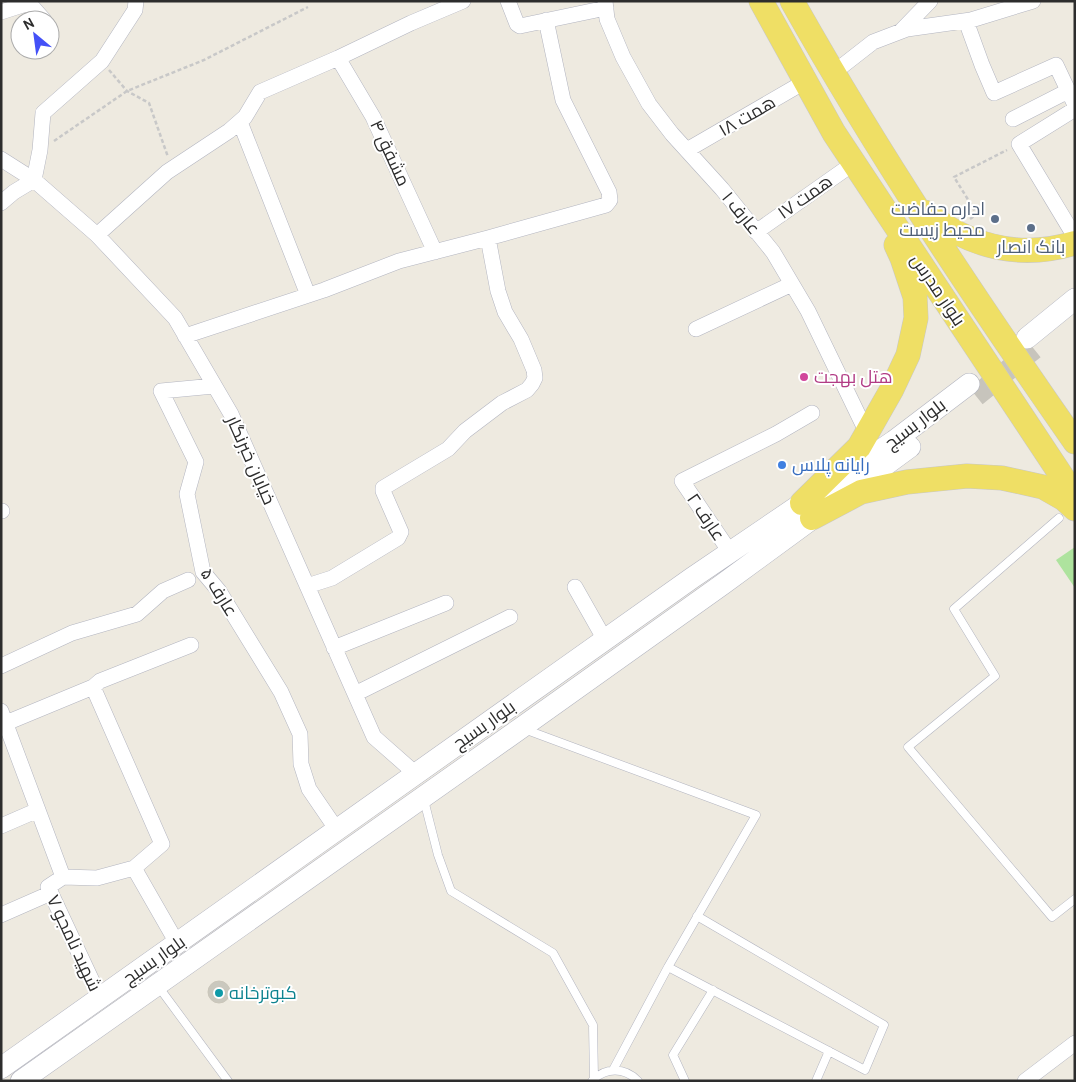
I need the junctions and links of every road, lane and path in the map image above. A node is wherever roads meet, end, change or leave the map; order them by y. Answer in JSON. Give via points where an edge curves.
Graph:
{"nodes":[{"id":1,"x":136,"y":1,"type":"edge"},
{"id":2,"x":463,"y":1,"type":"edge"},
{"id":3,"x":508,"y":1,"type":"edge"},
{"id":4,"x":762,"y":1,"type":"edge"},
{"id":5,"x":792,"y":1,"type":"edge"},
{"id":6,"x":930,"y":1,"type":"edge"},
{"id":7,"x":1033,"y":1,"type":"edge"},
{"id":8,"x":29,"y":2,"type":"edge"},
{"id":9,"x":606,"y":5,"type":"edge"},
{"id":10,"x":308,"y":8,"type":"dead end"},
{"id":11,"x":1,"y":12,"type":"edge"},
{"id":12,"x":546,"y":20,"type":"junction"},
{"id":13,"x":966,"y":21,"type":"junction"},
{"id":14,"x":902,"y":30,"type":"junction"},
{"id":15,"x":338,"y":58,"type":"junction"},
{"id":16,"x":102,"y":61,"type":"junction"},
{"id":17,"x":832,"y":74,"type":"junction"},
{"id":18,"x":806,"y":81,"type":"junction"},
{"id":19,"x":127,"y":91,"type":"junction"},
{"id":20,"x":1072,"y":98,"type":"edge"},
{"id":21,"x":1075,"y":109,"type":"edge"},
{"id":22,"x":1013,"y":119,"type":"dead end"},
{"id":23,"x":240,"y":122,"type":"junction"},
{"id":24,"x":1019,"y":144,"type":"junction"},
{"id":25,"x":40,"y":150,"type":"junction"},
{"id":26,"x":687,"y":150,"type":"junction"},
{"id":27,"x":1,"y":159,"type":"edge"},
{"id":28,"x":854,"y":163,"type":"junction"},
{"id":29,"x":172,"y":168,"type":"junction"},
{"id":30,"x":34,"y":180,"type":"junction"},
{"id":31,"x":869,"y":186,"type":"junction"},
{"id":32,"x":1,"y":203,"type":"edge"},
{"id":33,"x":914,"y":203,"type":"junction"},
{"id":34,"x":951,"y":230,"type":"junction"},
{"id":35,"x":756,"y":232,"type":"junction"},
{"id":36,"x":97,"y":235,"type":"junction"},
{"id":37,"x":1075,"y":237,"type":"edge"},
{"id":38,"x":488,"y":238,"type":"junction"},
{"id":39,"x":1075,"y":243,"type":"edge"},
{"id":40,"x":435,"y":252,"type":"junction"},
{"id":41,"x":792,"y":284,"type":"junction"},
{"id":42,"x":308,"y":295,"type":"junction"},
{"id":43,"x":1075,"y":299,"type":"edge"},
{"id":44,"x":1075,"y":316,"type":"edge"},
{"id":45,"x":696,"y":329,"type":"dead end"},
{"id":46,"x":185,"y":336,"type":"junction"},
{"id":47,"x":214,"y":386,"type":"junction"},
{"id":48,"x":972,"y":390,"type":"tunnel mouth"},
{"id":49,"x":812,"y":413,"type":"dead end"},
{"id":50,"x":867,"y":433,"type":"junction"},
{"id":51,"x":1075,"y":442,"type":"edge"},
{"id":52,"x":1075,"y":496,"type":"edge"},
{"id":53,"x":807,"y":511,"type":"junction"},
{"id":54,"x":1067,"y":514,"type":"edge"},
{"id":55,"x":730,"y":552,"type":"junction"},
{"id":56,"x":188,"y":580,"type":"dead end"},
{"id":57,"x":307,"y":586,"type":"junction"},
{"id":58,"x":575,"y":587,"type":"dead end"},
{"id":59,"x":446,"y":603,"type":"dead end"},
{"id":60,"x":651,"y":607,"type":"junction"},
{"id":61,"x":510,"y":617,"type":"dead end"},
{"id":62,"x":665,"y":626,"type":"junction"},
{"id":63,"x":605,"y":640,"type":"junction"},
{"id":64,"x":191,"y":645,"type":"dead end"},
{"id":65,"x":334,"y":648,"type":"junction"},
{"id":66,"x":1,"y":666,"type":"edge"},
{"id":67,"x":93,"y":687,"type":"junction"},
{"id":68,"x":355,"y":694,"type":"junction"},
{"id":69,"x":3,"y":717,"type":"edge"},
{"id":70,"x":521,"y":728,"type":"junction"},
{"id":71,"x":416,"y":774,"type":"junction"},
{"id":72,"x":423,"y":797,"type":"junction"},
{"id":73,"x":38,"y":810,"type":"junction"},
{"id":74,"x":1,"y":826,"type":"edge"},
{"id":75,"x":337,"y":830,"type":"junction"},
{"id":76,"x":134,"y":868,"type":"junction"},
{"id":77,"x":63,"y":877,"type":"junction"},
{"id":78,"x":49,"y":890,"type":"junction"},
{"id":79,"x":1075,"y":899,"type":"edge"},
{"id":80,"x":1,"y":915,"type":"edge"},
{"id":81,"x":697,"y":916,"type":"junction"},
{"id":82,"x":177,"y":944,"type":"junction"},
{"id":83,"x":668,"y":967,"type":"junction"},
{"id":84,"x":158,"y":985,"type":"junction"},
{"id":85,"x":713,"y":990,"type":"junction"},
{"id":86,"x":100,"y":998,"type":"junction"},
{"id":87,"x":1075,"y":1043,"type":"edge"},
{"id":88,"x":829,"y":1051,"type":"junction"},
{"id":89,"x":1,"y":1068,"type":"edge"},
{"id":90,"x":613,"y":1070,"type":"junction"},
{"id":91,"x":593,"y":1080,"type":"edge"},
{"id":92,"x":21,"y":1081,"type":"edge"},
{"id":93,"x":228,"y":1081,"type":"edge"},
{"id":94,"x":638,"y":1081,"type":"edge"},
{"id":95,"x":685,"y":1081,"type":"edge"},
{"id":96,"x":816,"y":1081,"type":"edge"},
{"id":97,"x":1025,"y":1081,"type":"edge"}],
"edges":[{"from":1,"to":16,"type":"street","via":[[135,10]]},
{"from":2,"to":15,"type":"street"},
{"from":3,"to":12,"type":"street","via":[[520,26]]},
{"from":4,"to":18,"type":"main road","name":"بلوار مدرس"},
{"from":5,"to":17,"type":"main road","name":"بلوار مدرس"},
{"from":6,"to":14,"type":"street"},
{"from":7,"to":13,"type":"street"},
{"from":8,"to":11,"type":"street"},
{"from":9,"to":12,"type":"street"},
{"from":9,"to":26,"type":"street","name":"عارف ۱","via":[[607,19],[623,57],[649,104]]},
{"from":10,"to":19,"type":"path","via":[[204,60]]},
{"from":12,"to":38,"type":"street","via":[[562,100],[609,192],[610,200],[606,205]]},
{"from":13,"to":14,"type":"street"},
{"from":13,"to":20,"type":"street","via":[[994,94],[1056,65]]},
{"from":14,"to":17,"type":"street","via":[[873,42]]},
{"from":15,"to":23,"type":"street","via":[[260,92]]},
{"from":15,"to":40,"type":"street","name":"مشفق ۴","via":[[373,117]]},
{"from":16,"to":19,"type":"path"},
{"from":16,"to":25,"type":"street","via":[[43,113]]},
{"from":17,"to":33,"type":"main road","name":"بلوار مدرس"},
{"from":18,"to":26,"type":"street","name":"همت ۱۸"},
{"from":18,"to":28,"type":"main road","name":"بلوار مدرس"},
{"from":19,"to":25,"type":"path"},
{"from":19,"to":29,"type":"path","via":[[149,103]]},
{"from":20,"to":22,"type":"street"},
{"from":21,"to":24,"type":"street"},
{"from":23,"to":29,"type":"street"},
{"from":23,"to":42,"type":"street"},
{"from":24,"to":34,"type":"path","via":[[954,177],[977,214]]},
{"from":24,"to":37,"type":"street"},
{"from":25,"to":30,"type":"street"},
{"from":26,"to":35,"type":"street","name":"عارف ۱"},
{"from":27,"to":30,"type":"street","name":"خیابان خبرنگار"},
{"from":28,"to":31,"type":"main road","name":"بلوار مدرس"},
{"from":28,"to":35,"type":"street","name":"همت ۱۷"},
{"from":29,"to":36,"type":"street"},
{"from":30,"to":32,"type":"street"},
{"from":30,"to":36,"type":"street","name":"خیابان خبرنگار"},
{"from":31,"to":50,"type":"main road","via":[[902,258],[915,297],[916,318],[908,355]]},
{"from":31,"to":52,"type":"main road","name":"بلوار مدرس"},
{"from":33,"to":34,"type":"main road"},
{"from":33,"to":51,"type":"main road","name":"بلوار مدرس","via":[[983,310]]},
{"from":34,"to":39,"type":"main road","via":[[1003,250],[1029,251]]},
{"from":35,"to":41,"type":"street","name":"عارف ۱"},
{"from":36,"to":46,"type":"street","name":"خیابان خبرنگار","via":[[175,318]]},
{"from":38,"to":40,"type":"street"},
{"from":38,"to":57,"type":"street","via":[[505,312],[534,370],[532,384],[465,431],[448,449],[383,488],[401,532],[398,538],[332,578]]},
{"from":40,"to":42,"type":"street","via":[[399,261]]},
{"from":41,"to":45,"type":"street"},
{"from":41,"to":50,"type":"street","name":"عارف ۱"},
{"from":42,"to":46,"type":"street"},
{"from":43,"to":44,"type":"main road","via":[[1030,344]]},
{"from":46,"to":47,"type":"street","name":"خیابان خبرنگار"},
{"from":47,"to":57,"type":"street","name":"خیابان خبرنگار","via":[[230,414]]},
{"from":47,"to":75,"type":"street","name":"عارف ۵","via":[[162,392],[196,462],[187,494],[203,572],[219,591],[281,692],[300,734],[300,764],[309,789]]},
{"from":48,"to":53,"type":"main road","name":"بلوار بسیج","via":[[894,441]]},
{"from":49,"to":55,"type":"street","name":"عارف ۲","via":[[682,481]]},
{"from":50,"to":53,"type":"main road"},
{"from":53,"to":54,"type":"main road","via":[[861,492],[907,482],[967,476],[1002,478],[1043,487],[1064,499]]},
{"from":53,"to":55,"type":"main road","name":"بلوار بسیج"},
{"from":53,"to":62,"type":"main road","name":"بلوار بسیج"},
{"from":54,"to":79,"type":"lane","via":[[954,609],[995,676],[908,747],[1052,917]]},
{"from":55,"to":60,"type":"main road","name":"بلوار بسیج"},
{"from":56,"to":66,"type":"street","via":[[163,592],[137,614],[72,633]]},
{"from":57,"to":65,"type":"street","name":"خیابان خبرنگار"},
{"from":58,"to":63,"type":"street"},
{"from":59,"to":65,"type":"street"},
{"from":60,"to":62,"type":"main road"},
{"from":60,"to":63,"type":"main road","name":"بلوار بسیج"},
{"from":61,"to":68,"type":"street"},
{"from":62,"to":70,"type":"main road","name":"بلوار بسیج"},
{"from":63,"to":71,"type":"main road","name":"بلوار بسیج"},
{"from":64,"to":67,"type":"street","via":[[100,681]]},
{"from":65,"to":68,"type":"street","name":"خیابان خبرنگار"},
{"from":67,"to":69,"type":"street"},
{"from":67,"to":76,"type":"street","via":[[162,844]]},
{"from":68,"to":71,"type":"street","name":"خیابان خبرنگار","via":[[374,737]]},
{"from":69,"to":73,"type":"street"},
{"from":70,"to":72,"type":"main road","name":"بلوار بسیج"},
{"from":70,"to":81,"type":"lane","via":[[756,815]]},
{"from":71,"to":75,"type":"main road","name":"بلوار بسیج"},
{"from":72,"to":84,"type":"main road","name":"بلوار بسیج"},
{"from":72,"to":91,"type":"lane","via":[[451,892],[553,953],[593,1025]]},
{"from":73,"to":74,"type":"street"},
{"from":73,"to":77,"type":"street"},
{"from":75,"to":82,"type":"main road","name":"بلوار بسیج"},
{"from":76,"to":77,"type":"street","via":[[97,878]]},
{"from":76,"to":82,"type":"street"},
{"from":77,"to":78,"type":"street"},
{"from":78,"to":80,"type":"street"},
{"from":78,"to":86,"type":"street","name":"شهید نامجو ۷"},
{"from":81,"to":83,"type":"lane"},
{"from":81,"to":88,"type":"lane","via":[[884,1025],[865,1070]]},
{"from":82,"to":86,"type":"main road","name":"بلوار بسیج"},
{"from":83,"to":85,"type":"lane"},
{"from":83,"to":90,"type":"lane"},
{"from":84,"to":92,"type":"main road","name":"بلوار بسیج"},
{"from":84,"to":93,"type":"lane"},
{"from":85,"to":88,"type":"lane"},
{"from":85,"to":95,"type":"lane","via":[[673,1055]]},
{"from":86,"to":89,"type":"main road","name":"بلوار بسیج"},
{"from":87,"to":97,"type":"street"},
{"from":88,"to":96,"type":"lane"},
{"from":90,"to":91,"type":"lane"},
{"from":90,"to":94,"type":"lane","via":[[623,1071]]}]}
